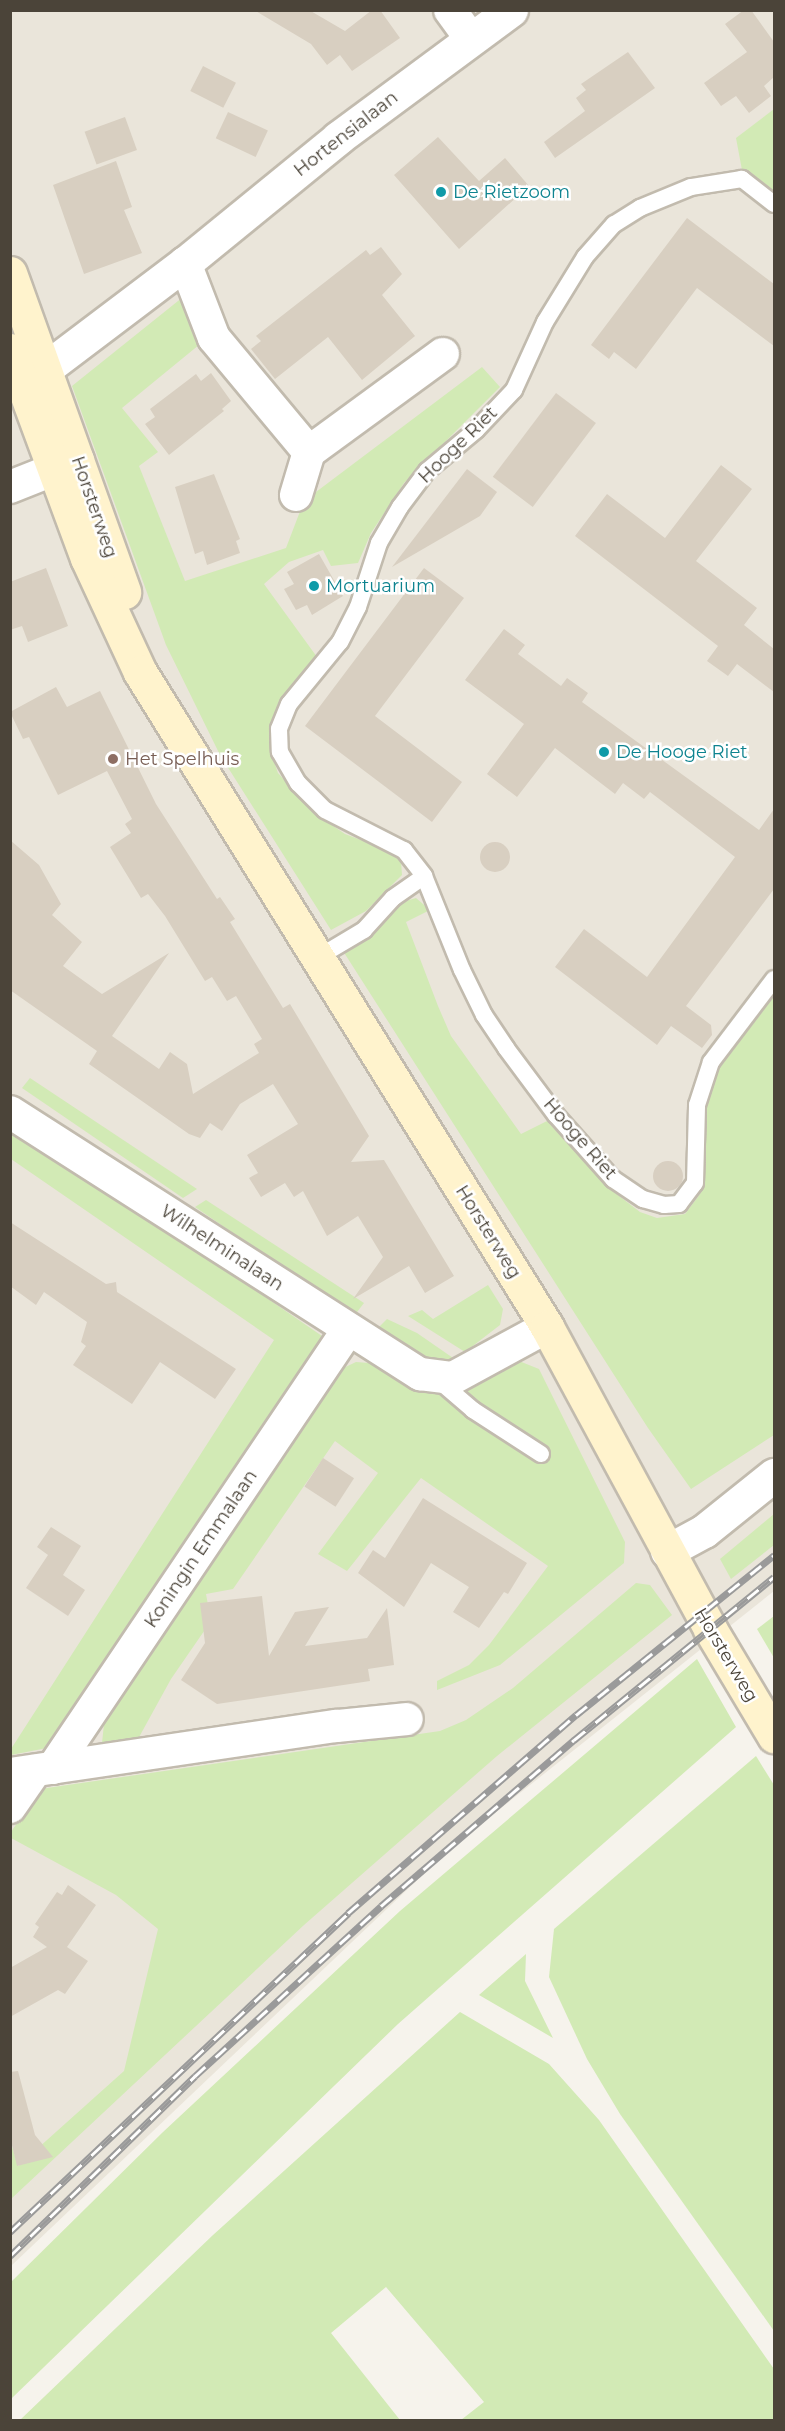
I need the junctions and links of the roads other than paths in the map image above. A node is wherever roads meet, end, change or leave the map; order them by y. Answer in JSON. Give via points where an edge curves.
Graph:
{"nodes":[{"id":1,"x":450,"y":10,"type":"edge"},
{"id":2,"x":511,"y":10,"type":"edge"},
{"id":3,"x":471,"y":39,"type":"junction"},
{"id":4,"x":774,"y":204,"type":"edge"},
{"id":5,"x":184,"y":263,"type":"junction"},
{"id":6,"x":10,"y":273,"type":"edge"},
{"id":7,"x":10,"y":350,"type":"edge"},
{"id":8,"x":443,"y":354,"type":"dead end"},
{"id":9,"x":35,"y":376,"type":"junction"},
{"id":10,"x":309,"y":452,"type":"junction"},
{"id":11,"x":66,"y":465,"type":"junction"},
{"id":12,"x":10,"y":487,"type":"edge"},
{"id":13,"x":296,"y":495,"type":"dead end"},
{"id":14,"x":424,"y":876,"type":"junction"},
{"id":15,"x":317,"y":958,"type":"junction"},
{"id":16,"x":774,"y":979,"type":"edge"},
{"id":17,"x":10,"y":1112,"type":"edge"},
{"id":18,"x":547,"y":1327,"type":"junction"},
{"id":19,"x":348,"y":1330,"type":"junction"},
{"id":20,"x":436,"y":1379,"type":"junction"},
{"id":21,"x":541,"y":1454,"type":"dead end"},
{"id":22,"x":774,"y":1475,"type":"edge"},
{"id":23,"x":667,"y":1551,"type":"junction"},
{"id":24,"x":407,"y":1719,"type":"dead end"},
{"id":25,"x":774,"y":1736,"type":"edge"},
{"id":26,"x":33,"y":1771,"type":"edge"},
{"id":27,"x":10,"y":1808,"type":"edge"}],
"edges":[{"from":1,"to":3,"type":"street"},
{"from":2,"to":3,"type":"street","name":"Hortensialaan"},
{"from":3,"to":5,"type":"street","name":"Hortensialaan","via":[[338,138]]},
{"from":4,"to":14,"type":"lane","name":"Hooge Riet","via":[[742,179],[691,187],[640,208],[614,224],[585,257],[544,322],[513,390],[476,430],[428,471],[400,507],[379,543],[358,607],[340,642],[289,704],[279,729],[280,752],[297,783],[325,810],[404,850]]},
{"from":5,"to":9,"type":"street","name":"Hortensialaan"},
{"from":5,"to":10,"type":"street","via":[[214,338]]},
{"from":6,"to":9,"type":"main road","name":"Horsterweg"},
{"from":7,"to":9,"type":"main road","name":"Horsterweg"},
{"from":8,"to":10,"type":"street"},
{"from":9,"to":11,"type":"main road","name":"Horsterweg"},
{"from":10,"to":13,"type":"street"},
{"from":11,"to":12,"type":"street"},
{"from":11,"to":15,"type":"main road","name":"Horsterweg","via":[[112,614],[140,672]]},
{"from":14,"to":15,"type":"lane","via":[[393,898],[364,930]]},
{"from":14,"to":16,"type":"lane","name":"Hooge Riet","via":[[484,1016],[556,1115],[613,1179],[643,1199],[664,1205],[679,1204],[695,1183],[697,1105],[711,1062]]},
{"from":15,"to":18,"type":"main road","name":"Horsterweg"},
{"from":17,"to":19,"type":"street","name":"Wilhelminalaan"},
{"from":18,"to":20,"type":"street","via":[[477,1368],[453,1378]]},
{"from":18,"to":23,"type":"main road","name":"Horsterweg"},
{"from":19,"to":20,"type":"street","name":"Wilhelminalaan","via":[[405,1368]]},
{"from":19,"to":26,"type":"street","name":"Koningin Emmalaan"},
{"from":20,"to":21,"type":"lane","name":"Wilhelminalaan","via":[[466,1405]]},
{"from":22,"to":23,"type":"street","via":[[704,1531]]},
{"from":23,"to":25,"type":"main road","name":"Horsterweg"},
{"from":24,"to":26,"type":"street"},
{"from":26,"to":27,"type":"street","name":"Koningin Emmalaan"}]}
